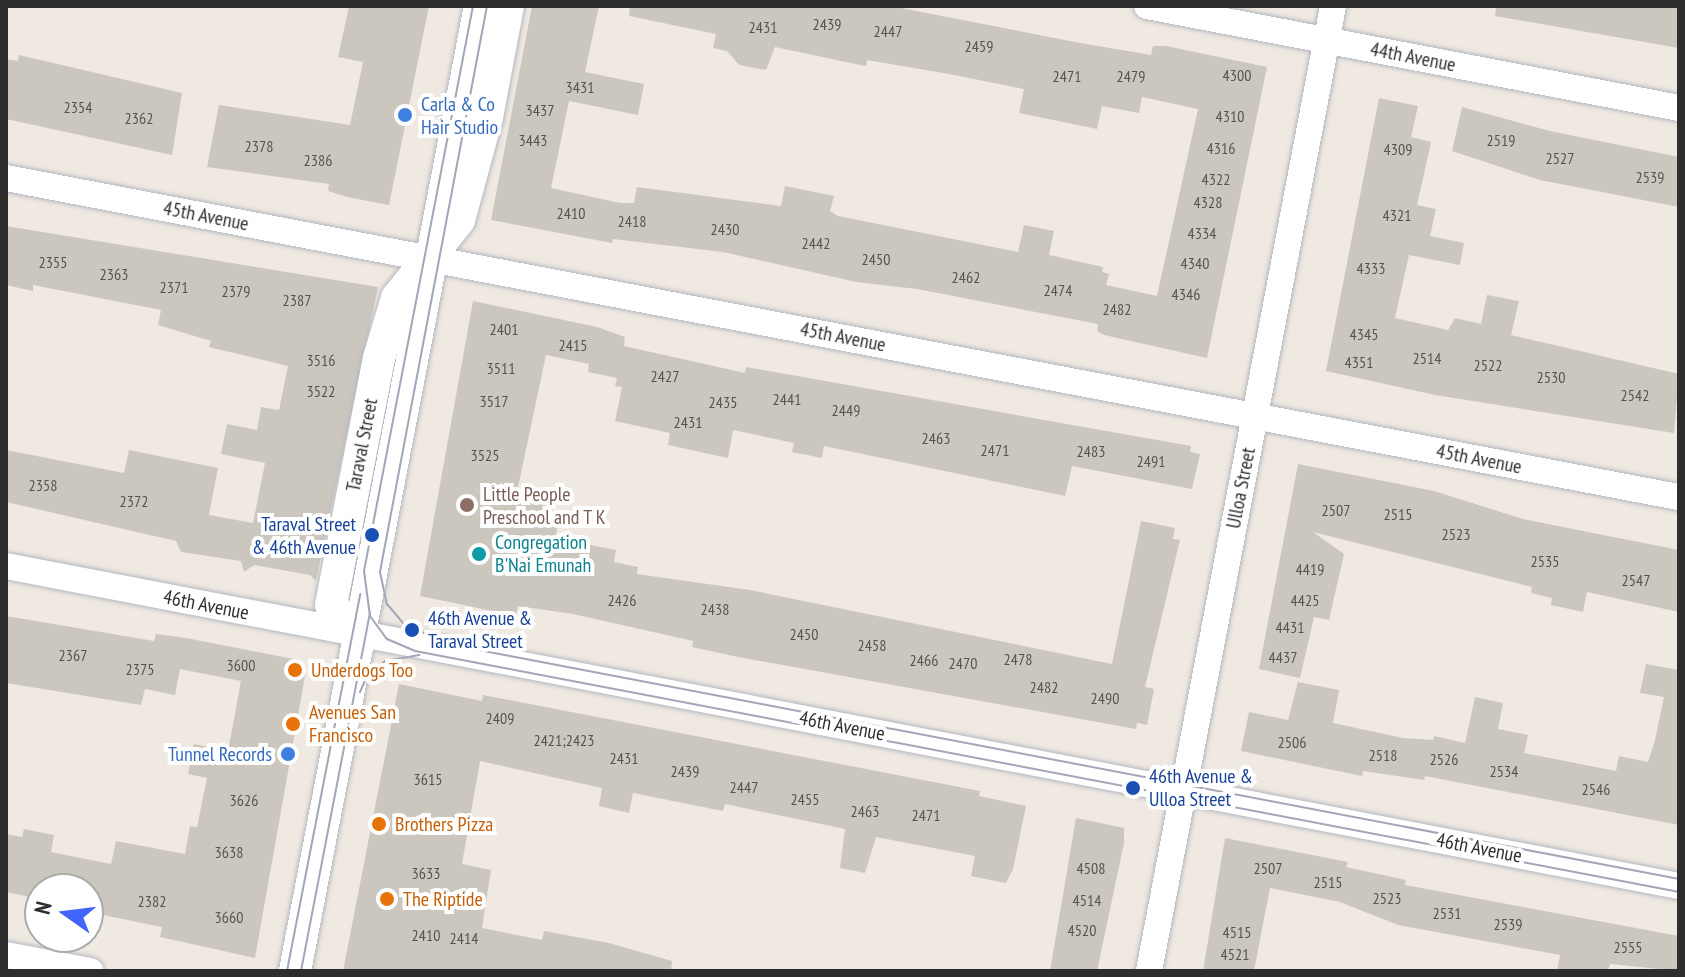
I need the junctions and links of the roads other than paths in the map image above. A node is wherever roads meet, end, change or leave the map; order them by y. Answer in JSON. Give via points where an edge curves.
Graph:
{"nodes":[{"id":1,"x":480,"y":6,"type":"edge"},
{"id":2,"x":508,"y":6,"type":"edge"},
{"id":3,"x":1147,"y":6,"type":"edge"},
{"id":4,"x":1333,"y":6,"type":"edge"},
{"id":5,"x":1327,"y":40,"type":"junction"},
{"id":6,"x":1679,"y":108,"type":"edge"},
{"id":7,"x":6,"y":178,"type":"edge"},
{"id":8,"x":431,"y":259,"type":"junction"},
{"id":9,"x":1255,"y":416,"type":"junction"},
{"id":10,"x":1679,"y":497,"type":"edge"},
{"id":11,"x":6,"y":566,"type":"edge"},
{"id":12,"x":359,"y":634,"type":"junction"},
{"id":13,"x":1183,"y":791,"type":"junction"},
{"id":14,"x":1679,"y":886,"type":"edge"},
{"id":15,"x":6,"y":955,"type":"edge"},
{"id":16,"x":90,"y":971,"type":"edge"},
{"id":17,"x":295,"y":971,"type":"edge"},
{"id":18,"x":1149,"y":971,"type":"edge"}],
"edges":[{"from":1,"to":8,"type":"street","name":"Taraval Street"},
{"from":2,"to":8,"type":"street","name":"Taraval Street","via":[[487,117],[459,220]]},
{"from":3,"to":5,"type":"street","name":"44th Avenue"},
{"from":4,"to":5,"type":"street","name":"Ulloa Street"},
{"from":5,"to":6,"type":"street","name":"44th Avenue"},
{"from":5,"to":9,"type":"street","name":"Ulloa Street"},
{"from":7,"to":8,"type":"street","name":"45th Avenue"},
{"from":8,"to":9,"type":"street","name":"45th Avenue"},
{"from":8,"to":12,"type":"street","name":"Taraval Street"},
{"from":9,"to":10,"type":"street","name":"45th Avenue"},
{"from":9,"to":13,"type":"street","name":"Ulloa Street"},
{"from":11,"to":12,"type":"street","name":"46th Avenue"},
{"from":12,"to":13,"type":"street","name":"46th Avenue"},
{"from":12,"to":17,"type":"street","name":"Taraval Street"},
{"from":13,"to":14,"type":"street","name":"46th Avenue"},
{"from":13,"to":18,"type":"street","name":"Ulloa Street"},
{"from":15,"to":16,"type":"street"}]}
